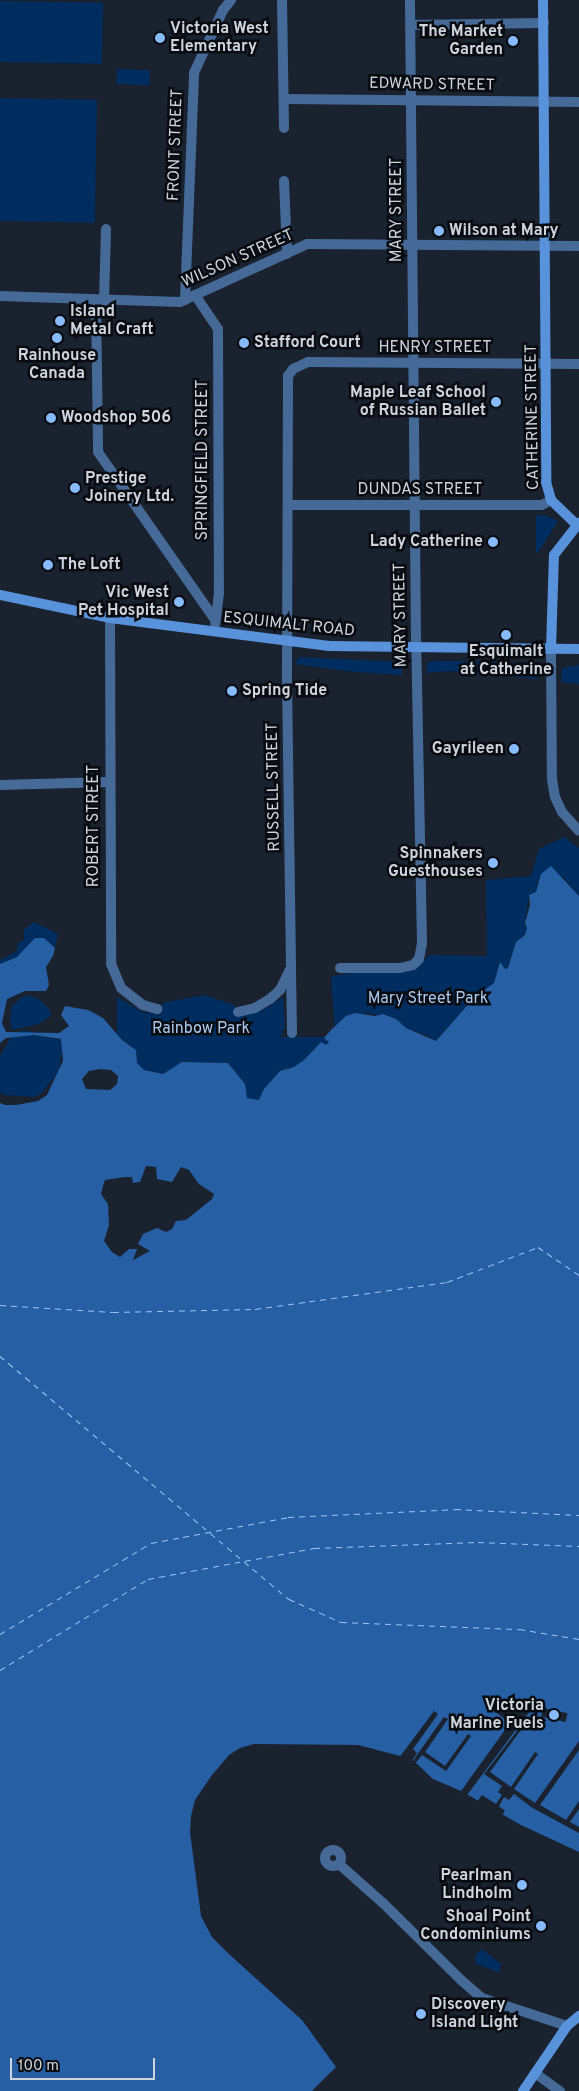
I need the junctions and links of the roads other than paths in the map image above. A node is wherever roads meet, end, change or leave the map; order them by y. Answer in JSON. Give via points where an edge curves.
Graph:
{"nodes":[{"id":1,"x":231,"y":0,"type":"edge"},
{"id":2,"x":282,"y":0,"type":"edge"},
{"id":3,"x":410,"y":0,"type":"edge"},
{"id":4,"x":543,"y":0,"type":"edge"},
{"id":5,"x":544,"y":23,"type":"junction"},
{"id":6,"x":411,"y":25,"type":"junction"},
{"id":7,"x":284,"y":99,"type":"junction"},
{"id":8,"x":411,"y":100,"type":"junction"},
{"id":9,"x":545,"y":102,"type":"junction"},
{"id":10,"x":579,"y":102,"type":"edge"},
{"id":11,"x":284,"y":128,"type":"dead end"},
{"id":12,"x":284,"y":181,"type":"dead end"},
{"id":13,"x":106,"y":229,"type":"dead end"},
{"id":14,"x":412,"y":245,"type":"junction"},
{"id":15,"x":546,"y":246,"type":"junction"},
{"id":16,"x":579,"y":246,"type":"edge"},
{"id":17,"x":287,"y":254,"type":"junction"},
{"id":18,"x":0,"y":296,"type":"edge"},
{"id":19,"x":190,"y":297,"type":"junction"},
{"id":20,"x":100,"y":301,"type":"junction"},
{"id":21,"x":413,"y":363,"type":"junction"},
{"id":22,"x":547,"y":364,"type":"junction"},
{"id":23,"x":579,"y":364,"type":"edge"},
{"id":24,"x":293,"y":369,"type":"joint"},
{"id":25,"x":551,"y":500,"type":"junction"},
{"id":26,"x":288,"y":505,"type":"junction"},
{"id":27,"x":415,"y":506,"type":"junction"},
{"id":28,"x":578,"y":524,"type":"edge"},
{"id":29,"x":0,"y":595,"type":"edge"},
{"id":30,"x":110,"y":618,"type":"junction"},
{"id":31,"x":215,"y":620,"type":"junction"},
{"id":32,"x":214,"y":632,"type":"junction"},
{"id":33,"x":288,"y":642,"type":"junction"},
{"id":34,"x":417,"y":648,"type":"junction"},
{"id":35,"x":551,"y":649,"type":"junction"},
{"id":36,"x":579,"y":649,"type":"edge"},
{"id":37,"x":109,"y":782,"type":"junction"},
{"id":38,"x":0,"y":785,"type":"edge"},
{"id":39,"x":579,"y":831,"type":"edge"},
{"id":40,"x":291,"y":967,"type":"junction"},
{"id":41,"x":340,"y":968,"type":"dead end"},
{"id":42,"x":157,"y":1009,"type":"dead end"},
{"id":43,"x":238,"y":1012,"type":"dead end"},
{"id":44,"x":292,"y":1033,"type":"dead end"},
{"id":45,"x":339,"y":1864,"type":"dead end"},
{"id":46,"x":579,"y":2016,"type":"edge"},
{"id":47,"x":568,"y":2026,"type":"junction"},
{"id":48,"x":535,"y":2073,"type":"junction"},
{"id":49,"x":523,"y":2091,"type":"edge"},
{"id":50,"x":560,"y":2091,"type":"edge"}],
"edges":[{"from":1,"to":19,"type":"street","name":"FRONT STREET","via":[[223,10],[194,73]]},
{"from":2,"to":7,"type":"street"},
{"from":3,"to":6,"type":"street","name":"MARY STREET"},
{"from":4,"to":5,"type":"main road","name":"CATHERINE STREET"},
{"from":5,"to":6,"type":"street"},
{"from":5,"to":9,"type":"main road","name":"CATHERINE STREET"},
{"from":6,"to":8,"type":"street","name":"MARY STREET"},
{"from":7,"to":8,"type":"street","name":"EDWARD STREET"},
{"from":7,"to":11,"type":"street"},
{"from":8,"to":9,"type":"street","name":"EDWARD STREET"},
{"from":8,"to":14,"type":"street","name":"MARY STREET"},
{"from":9,"to":10,"type":"street","name":"EDWARD STREET"},
{"from":9,"to":15,"type":"main road","name":"CATHERINE STREET"},
{"from":12,"to":17,"type":"street"},
{"from":13,"to":20,"type":"street"},
{"from":14,"to":15,"type":"street","name":"WILSON STREET"},
{"from":14,"to":17,"type":"street","name":"WILSON STREET","via":[[307,244]]},
{"from":14,"to":21,"type":"street","name":"MARY STREET"},
{"from":15,"to":16,"type":"street","name":"WILSON STREET"},
{"from":15,"to":22,"type":"main road","name":"CATHERINE STREET"},
{"from":17,"to":19,"type":"street","name":"WILSON STREET"},
{"from":18,"to":20,"type":"street","name":"WILSON STREET"},
{"from":19,"to":20,"type":"street","name":"WILSON STREET","via":[[180,302]]},
{"from":19,"to":31,"type":"street","name":"SPRINGFIELD STREET","via":[[218,329],[219,593]]},
{"from":20,"to":31,"type":"street","via":[[98,452]]},
{"from":21,"to":22,"type":"street","name":"HENRY STREET"},
{"from":21,"to":24,"type":"street","name":"HENRY STREET","via":[[308,362]]},
{"from":21,"to":27,"type":"street","name":"MARY STREET"},
{"from":22,"to":23,"type":"street","name":"HENRY STREET"},
{"from":22,"to":25,"type":"main road","name":"CATHERINE STREET","via":[[546,482]]},
{"from":24,"to":26,"type":"street","name":"RUSSELL STREET","via":[[286,384]]},
{"from":25,"to":27,"type":"street","name":"DUNDAS STREET","via":[[542,505]]},
{"from":25,"to":28,"type":"main road","name":"CATHERINE STREET"},
{"from":26,"to":27,"type":"street","name":"DUNDAS STREET"},
{"from":26,"to":33,"type":"street","name":"RUSSELL STREET"},
{"from":27,"to":34,"type":"street","name":"MARY STREET"},
{"from":28,"to":35,"type":"main road","name":"CATHERINE STREET","via":[[554,555]]},
{"from":29,"to":30,"type":"main road","name":"ESQUIMALT ROAD"},
{"from":30,"to":32,"type":"main road","name":"ESQUIMALT ROAD"},
{"from":30,"to":37,"type":"street","name":"ROBERT STREET"},
{"from":31,"to":32,"type":"street","name":"SPRINGFIELD STREET"},
{"from":32,"to":33,"type":"main road","name":"ESQUIMALT ROAD"},
{"from":33,"to":34,"type":"main road","name":"ESQUIMALT ROAD"},
{"from":33,"to":40,"type":"street","name":"RUSSELL STREET"},
{"from":34,"to":35,"type":"main road","name":"ESQUIMALT ROAD"},
{"from":34,"to":41,"type":"street","name":"MARY STREET","via":[[422,943],[419,959],[414,965],[400,968]]},
{"from":35,"to":36,"type":"main road","name":"ESQUIMALT ROAD"},
{"from":35,"to":39,"type":"street","name":"CATHERINE STREET","via":[[552,779],[562,812]]},
{"from":37,"to":38,"type":"street"},
{"from":37,"to":42,"type":"street","name":"ROBERT STREET","via":[[111,964],[121,988],[143,1005]]},
{"from":40,"to":43,"type":"street","name":"RUSSELL STREET","via":[[280,990],[270,999],[256,1008]]},
{"from":40,"to":44,"type":"street","name":"RUSSELL STREET"},
{"from":45,"to":47,"type":"street","via":[[482,1998]]},
{"from":46,"to":47,"type":"main road"},
{"from":47,"to":48,"type":"main road"},
{"from":48,"to":49,"type":"main road"},
{"from":48,"to":50,"type":"street"}]}
